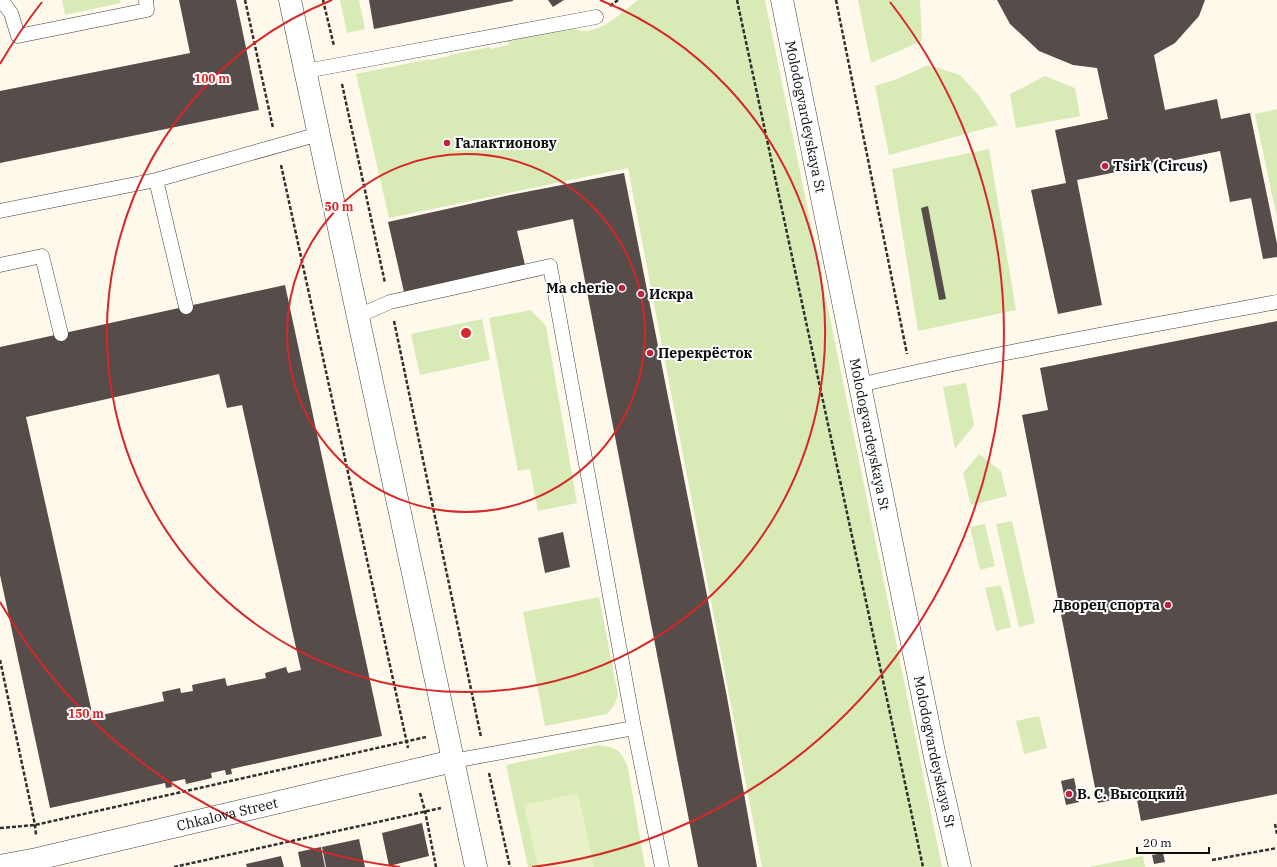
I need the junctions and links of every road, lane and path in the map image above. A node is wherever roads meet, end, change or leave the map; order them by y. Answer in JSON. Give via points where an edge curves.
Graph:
{"nodes":[{"id":1,"x":1,"y":0,"type":"edge"},
{"id":2,"x":146,"y":0,"type":"edge"},
{"id":3,"x":245,"y":0,"type":"edge"},
{"id":4,"x":290,"y":0,"type":"edge"},
{"id":5,"x":323,"y":0,"type":"edge"},
{"id":6,"x":737,"y":0,"type":"edge"},
{"id":7,"x":782,"y":0,"type":"edge"},
{"id":8,"x":836,"y":0,"type":"edge"},
{"id":9,"x":596,"y":16,"type":"dead end"},
{"id":10,"x":338,"y":65,"type":"junction"},
{"id":11,"x":306,"y":72,"type":"junction"},
{"id":12,"x":319,"y":134,"type":"junction"},
{"id":13,"x":276,"y":146,"type":"junction"},
{"id":14,"x":156,"y":180,"type":"junction"},
{"id":15,"x":0,"y":211,"type":"edge"},
{"id":16,"x":0,"y":265,"type":"edge"},
{"id":17,"x":390,"y":302,"type":"junction"},
{"id":18,"x":1277,"y":302,"type":"edge"},
{"id":19,"x":186,"y":306,"type":"dead end"},
{"id":20,"x":358,"y":316,"type":"junction"},
{"id":21,"x":61,"y":334,"type":"dead end"},
{"id":22,"x":911,"y":373,"type":"junction"},
{"id":23,"x":860,"y":385,"type":"junction"},
{"id":24,"x":0,"y":660,"type":"edge"},
{"id":25,"x":634,"y":728,"type":"junction"},
{"id":26,"x":406,"y":741,"type":"junction"},
{"id":27,"x":485,"y":755,"type":"junction"},
{"id":28,"x":454,"y":761,"type":"junction"},
{"id":29,"x":413,"y":770,"type":"junction"},
{"id":30,"x":425,"y":811,"type":"junction"},
{"id":31,"x":1275,"y":824,"type":"dead end"},
{"id":32,"x":35,"y":825,"type":"junction"},
{"id":33,"x":0,"y":828,"type":"edge"},
{"id":34,"x":1277,"y":834,"type":"edge"},
{"id":35,"x":1277,"y":848,"type":"edge"},
{"id":36,"x":37,"y":859,"type":"junction"},
{"id":37,"x":1212,"y":860,"type":"dead end"},
{"id":38,"x":0,"y":866,"type":"edge"},
{"id":39,"x":174,"y":867,"type":"edge"},
{"id":40,"x":436,"y":867,"type":"edge"},
{"id":41,"x":476,"y":867,"type":"edge"},
{"id":42,"x":510,"y":867,"type":"edge"},
{"id":43,"x":662,"y":867,"type":"edge"},
{"id":44,"x":923,"y":867,"type":"edge"},
{"id":45,"x":960,"y":867,"type":"edge"}],
"edges":[{"from":1,"to":2,"type":"lane","via":[[11,13],[18,36],[147,10]]},
{"from":3,"to":13,"type":"path"},
{"from":4,"to":11,"type":"street"},
{"from":5,"to":10,"type":"path"},
{"from":6,"to":44,"type":"path"},
{"from":7,"to":23,"type":"street","name":"Molodogvardeyskaya St"},
{"from":8,"to":22,"type":"path"},
{"from":9,"to":10,"type":"lane"},
{"from":10,"to":11,"type":"lane"},
{"from":10,"to":17,"type":"path"},
{"from":11,"to":12,"type":"street"},
{"from":12,"to":13,"type":"lane"},
{"from":12,"to":20,"type":"street"},
{"from":13,"to":14,"type":"lane"},
{"from":13,"to":26,"type":"path"},
{"from":14,"to":15,"type":"lane"},
{"from":14,"to":19,"type":"lane"},
{"from":16,"to":21,"type":"lane","via":[[42,256]]},
{"from":17,"to":20,"type":"lane"},
{"from":17,"to":25,"type":"lane","via":[[550,266]]},
{"from":17,"to":27,"type":"path"},
{"from":18,"to":22,"type":"lane","via":[[1074,339]]},
{"from":20,"to":28,"type":"street"},
{"from":22,"to":23,"type":"lane"},
{"from":23,"to":45,"type":"street","name":"Molodogvardeyskaya St","via":[[935,757]]},
{"from":24,"to":32,"type":"path"},
{"from":25,"to":27,"type":"lane"},
{"from":25,"to":43,"type":"lane"},
{"from":26,"to":29,"type":"path"},
{"from":26,"to":32,"type":"path"},
{"from":27,"to":28,"type":"lane"},
{"from":27,"to":42,"type":"path"},
{"from":28,"to":29,"type":"street","name":"Chkalova Street"},
{"from":28,"to":41,"type":"street"},
{"from":29,"to":30,"type":"path"},
{"from":29,"to":36,"type":"street","name":"Chkalova Street"},
{"from":30,"to":39,"type":"path"},
{"from":30,"to":40,"type":"path"},
{"from":31,"to":34,"type":"path"},
{"from":32,"to":33,"type":"path"},
{"from":32,"to":36,"type":"path"},
{"from":35,"to":37,"type":"path"},
{"from":36,"to":38,"type":"street","name":"Chkalova Street"}]}
